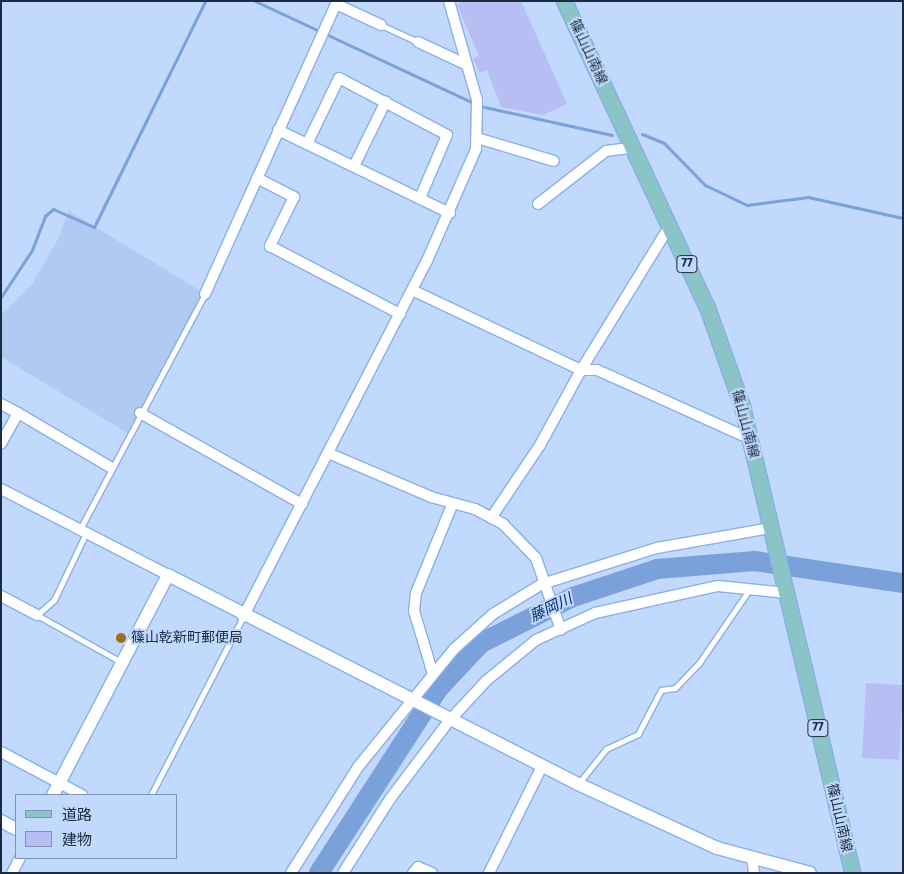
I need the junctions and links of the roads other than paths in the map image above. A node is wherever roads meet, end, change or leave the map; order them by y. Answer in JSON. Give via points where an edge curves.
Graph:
{"nodes":[{"id":1,"x":449,"y":1,"type":"edge"},
{"id":2,"x":337,"y":3,"type":"edge"},
{"id":3,"x":569,"y":3,"type":"edge"},
{"id":4,"x":381,"y":25,"type":"joint"},
{"id":5,"x":418,"y":42,"type":"joint"},
{"id":6,"x":465,"y":64,"type":"junction"},
{"id":7,"x":386,"y":101,"type":"junction"},
{"id":8,"x":278,"y":130,"type":"junction"},
{"id":9,"x":477,"y":138,"type":"junction"},
{"id":10,"x":307,"y":144,"type":"junction"},
{"id":11,"x":632,"y":148,"type":"junction"},
{"id":12,"x":554,"y":161,"type":"dead end"},
{"id":13,"x":354,"y":166,"type":"junction"},
{"id":14,"x":257,"y":178,"type":"junction"},
{"id":15,"x":420,"y":198,"type":"junction"},
{"id":16,"x":538,"y":204,"type":"dead end"},
{"id":17,"x":450,"y":213,"type":"junction"},
{"id":18,"x":669,"y":227,"type":"junction"},
{"id":19,"x":412,"y":290,"type":"junction"},
{"id":20,"x":205,"y":294,"type":"joint"},
{"id":21,"x":400,"y":314,"type":"junction"},
{"id":22,"x":581,"y":370,"type":"junction"},
{"id":23,"x":1,"y":404,"type":"edge"},
{"id":24,"x":18,"y":413,"type":"junction"},
{"id":25,"x":140,"y":413,"type":"junction"},
{"id":26,"x":750,"y":439,"type":"junction"},
{"id":27,"x":1,"y":444,"type":"edge"},
{"id":28,"x":328,"y":453,"type":"junction"},
{"id":29,"x":110,"y":467,"type":"junction"},
{"id":30,"x":1,"y":489,"type":"edge"},
{"id":31,"x":453,"y":503,"type":"junction"},
{"id":32,"x":302,"y":504,"type":"junction"},
{"id":33,"x":491,"y":518,"type":"junction"},
{"id":34,"x":83,"y":531,"type":"junction"},
{"id":35,"x":772,"y":534,"type":"junction"},
{"id":36,"x":168,"y":575,"type":"junction"},
{"id":37,"x":543,"y":586,"type":"junction"},
{"id":38,"x":786,"y":589,"type":"junction"},
{"id":39,"x":749,"y":590,"type":"junction"},
{"id":40,"x":1,"y":596,"type":"edge"},
{"id":41,"x":37,"y":615,"type":"junction"},
{"id":42,"x":243,"y":617,"type":"junction"},
{"id":43,"x":560,"y":627,"type":"junction"},
{"id":44,"x":124,"y":664,"type":"junction"},
{"id":45,"x":433,"y":674,"type":"junction"},
{"id":46,"x":412,"y":702,"type":"junction"},
{"id":47,"x":446,"y":719,"type":"junction"},
{"id":48,"x":1,"y":752,"type":"edge"},
{"id":49,"x":542,"y":766,"type":"junction"},
{"id":50,"x":578,"y":784,"type":"junction"},
{"id":51,"x":55,"y":790,"type":"edge"},
{"id":52,"x":77,"y":794,"type":"edge"},
{"id":53,"x":152,"y":794,"type":"edge"},
{"id":54,"x":1,"y":821,"type":"edge"},
{"id":55,"x":15,"y":828,"type":"edge"},
{"id":56,"x":752,"y":858,"type":"junction"},
{"id":57,"x":19,"y":859,"type":"edge"},
{"id":58,"x":12,"y":873,"type":"edge"},
{"id":59,"x":291,"y":873,"type":"edge"},
{"id":60,"x":343,"y":873,"type":"edge"},
{"id":61,"x":413,"y":873,"type":"edge"},
{"id":62,"x":432,"y":873,"type":"edge"},
{"id":63,"x":488,"y":873,"type":"edge"},
{"id":64,"x":754,"y":873,"type":"edge"},
{"id":65,"x":810,"y":873,"type":"edge"},
{"id":66,"x":852,"y":873,"type":"edge"}],
"edges":[{"from":1,"to":6,"type":"street"},
{"from":2,"to":4,"type":"street"},
{"from":2,"to":8,"type":"street"},
{"from":3,"to":11,"type":"main road","name":"篠山山南線","number":"77"},
{"from":4,"to":5,"type":"lane"},
{"from":5,"to":6,"type":"street"},
{"from":6,"to":9,"type":"street","via":[[477,100]]},
{"from":7,"to":10,"type":"street","via":[[339,78]]},
{"from":7,"to":13,"type":"street"},
{"from":7,"to":15,"type":"street","via":[[447,135]]},
{"from":8,"to":10,"type":"street"},
{"from":8,"to":14,"type":"street"},
{"from":9,"to":12,"type":"street"},
{"from":9,"to":17,"type":"street"},
{"from":10,"to":13,"type":"street"},
{"from":11,"to":16,"type":"street","via":[[606,151]]},
{"from":11,"to":18,"type":"main road","name":"篠山山南線","number":"77"},
{"from":13,"to":15,"type":"street"},
{"from":14,"to":20,"type":"street"},
{"from":14,"to":21,"type":"street","via":[[294,197],[270,246]]},
{"from":15,"to":17,"type":"street"},
{"from":17,"to":19,"type":"street"},
{"from":18,"to":22,"type":"street"},
{"from":18,"to":26,"type":"main road","name":"篠山山南線","number":"77","via":[[707,307]]},
{"from":19,"to":21,"type":"street"},
{"from":19,"to":22,"type":"street"},
{"from":20,"to":25,"type":"lane"},
{"from":21,"to":28,"type":"street"},
{"from":22,"to":26,"type":"street","via":[[597,370]]},
{"from":22,"to":33,"type":"street","via":[[540,445]]},
{"from":23,"to":24,"type":"street"},
{"from":24,"to":27,"type":"street"},
{"from":24,"to":29,"type":"street"},
{"from":25,"to":29,"type":"lane"},
{"from":25,"to":32,"type":"street"},
{"from":26,"to":35,"type":"main road","name":"篠山山南線","number":"77"},
{"from":28,"to":31,"type":"street"},
{"from":28,"to":32,"type":"street"},
{"from":29,"to":34,"type":"lane"},
{"from":30,"to":34,"type":"street"},
{"from":31,"to":33,"type":"street"},
{"from":31,"to":45,"type":"street","via":[[416,593],[414,612]]},
{"from":32,"to":42,"type":"street"},
{"from":33,"to":37,"type":"street","via":[[514,534],[536,558]]},
{"from":34,"to":36,"type":"street"},
{"from":34,"to":41,"type":"lane","via":[[54,600]]},
{"from":35,"to":37,"type":"street","via":[[658,548]]},
{"from":35,"to":38,"type":"main road","name":"篠山山南線","number":"77"},
{"from":36,"to":42,"type":"street"},
{"from":36,"to":44,"type":"street"},
{"from":37,"to":43,"type":"street"},
{"from":37,"to":45,"type":"street","via":[[493,614]]},
{"from":38,"to":39,"type":"street"},
{"from":38,"to":66,"type":"main road","name":"篠山山南線","number":"77"},
{"from":39,"to":43,"type":"street","via":[[718,586],[595,613]]},
{"from":39,"to":50,"type":"lane","via":[[699,663],[674,688],[661,690],[638,734],[606,749]]},
{"from":40,"to":41,"type":"street"},
{"from":41,"to":44,"type":"lane"},
{"from":42,"to":46,"type":"street"},
{"from":42,"to":53,"type":"lane"},
{"from":43,"to":47,"type":"street","via":[[509,660]]},
{"from":44,"to":51,"type":"street"},
{"from":45,"to":46,"type":"street"},
{"from":46,"to":47,"type":"street"},
{"from":46,"to":59,"type":"street","via":[[358,767]]},
{"from":47,"to":49,"type":"street"},
{"from":47,"to":60,"type":"street"},
{"from":48,"to":51,"type":"street"},
{"from":49,"to":50,"type":"street"},
{"from":49,"to":63,"type":"street"},
{"from":50,"to":56,"type":"street","via":[[717,848]]},
{"from":51,"to":52,"type":"street"},
{"from":54,"to":55,"type":"street"},
{"from":56,"to":64,"type":"street"},
{"from":56,"to":65,"type":"street"},
{"from":57,"to":58,"type":"street"},
{"from":61,"to":62,"type":"street","via":[[418,867]]}]}
